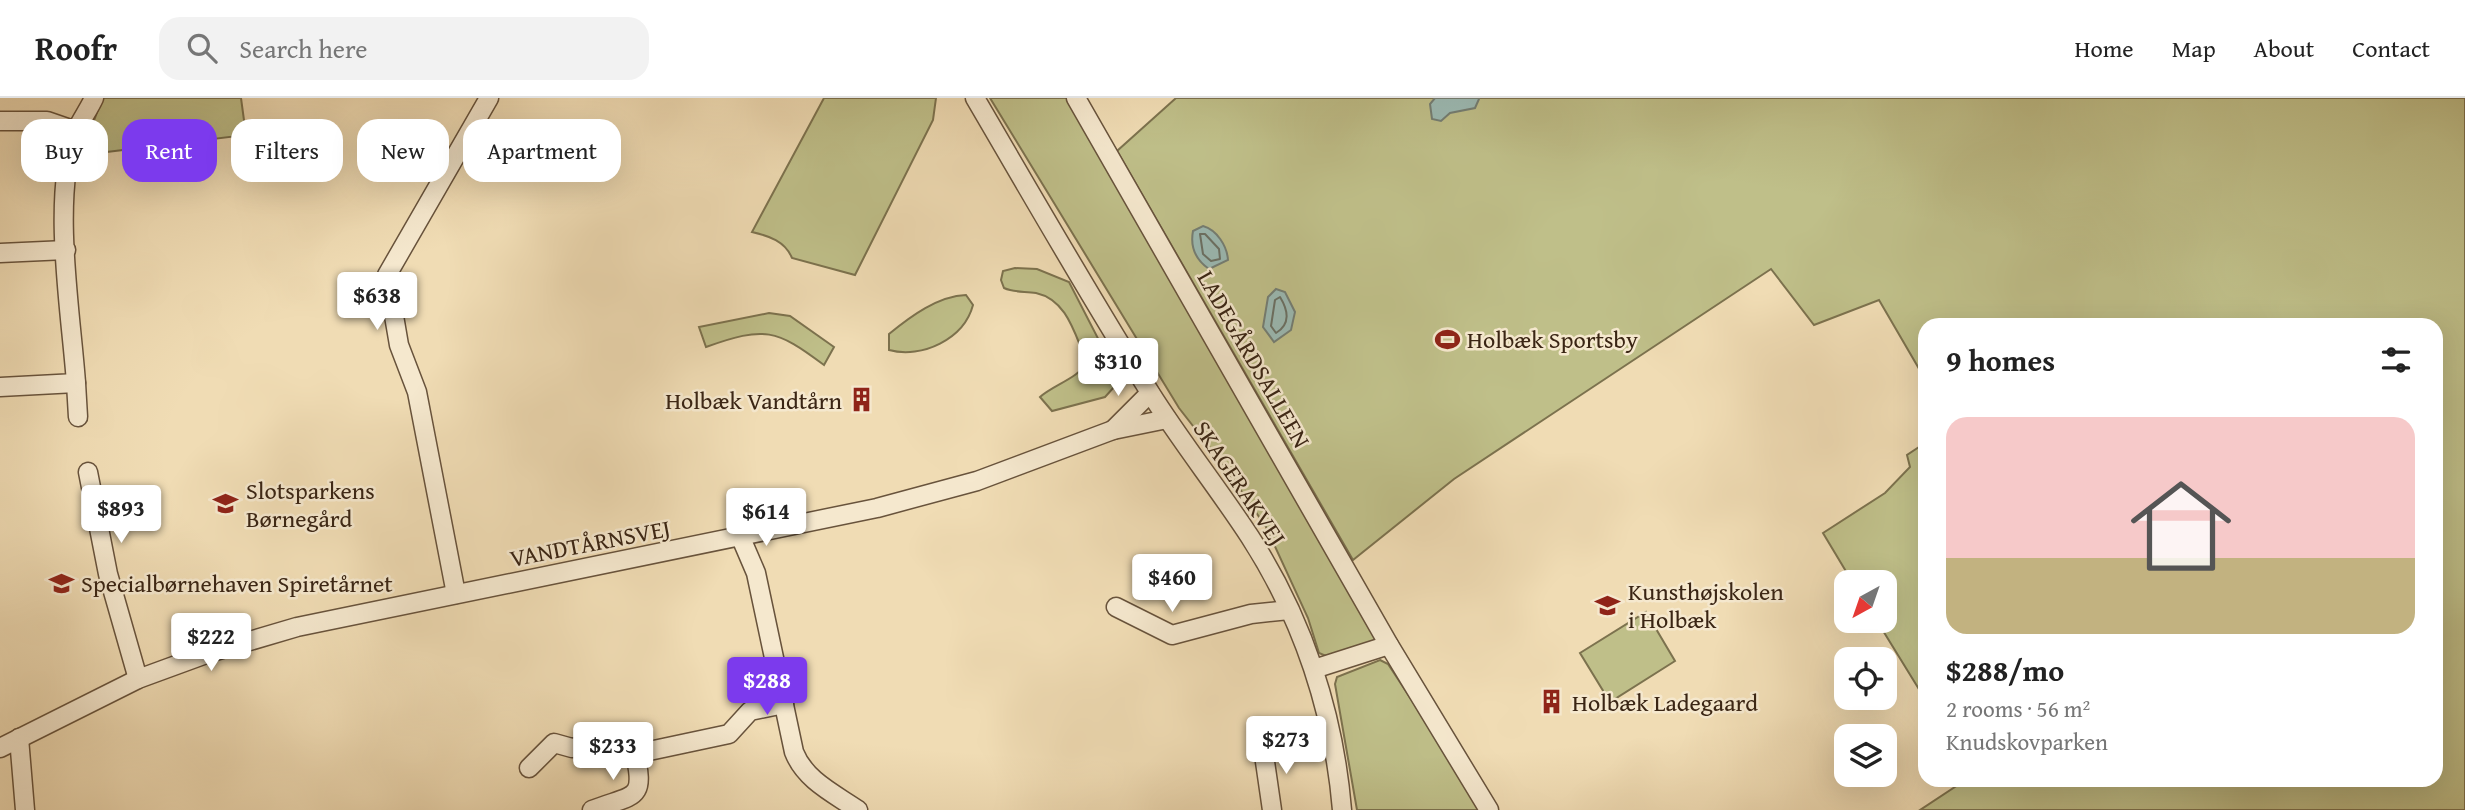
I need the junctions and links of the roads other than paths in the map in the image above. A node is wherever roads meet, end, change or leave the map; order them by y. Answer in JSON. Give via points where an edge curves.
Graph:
{"nodes":[{"id":1,"x":94,"y":98,"type":"edge"},
{"id":2,"x":489,"y":98,"type":"edge"},
{"id":3,"x":975,"y":98,"type":"edge"},
{"id":4,"x":1076,"y":98,"type":"edge"},
{"id":5,"x":83,"y":119,"type":"edge"},
{"id":6,"x":0,"y":121,"type":"edge"},
{"id":7,"x":21,"y":121,"type":"edge"},
{"id":8,"x":66,"y":182,"type":"edge"},
{"id":9,"x":66,"y":250,"type":"junction"},
{"id":10,"x":0,"y":253,"type":"edge"},
{"id":11,"x":75,"y":383,"type":"junction"},
{"id":12,"x":0,"y":387,"type":"edge"},
{"id":13,"x":1150,"y":393,"type":"junction"},
{"id":14,"x":78,"y":417,"type":"dead end"},
{"id":15,"x":1167,"y":419,"type":"junction"},
{"id":16,"x":1113,"y":430,"type":"junction"},
{"id":17,"x":88,"y":472,"type":"dead end"},
{"id":18,"x":749,"y":537,"type":"junction"},
{"id":19,"x":1279,"y":589,"type":"junction"},
{"id":20,"x":456,"y":594,"type":"junction"},
{"id":21,"x":1116,"y":607,"type":"dead end"},
{"id":22,"x":1289,"y":610,"type":"junction"},
{"id":23,"x":1251,"y":614,"type":"junction"},
{"id":24,"x":1389,"y":645,"type":"junction"},
{"id":25,"x":1314,"y":669,"type":"junction"},
{"id":26,"x":146,"y":676,"type":"junction"},
{"id":27,"x":783,"y":704,"type":"junction"},
{"id":28,"x":7,"y":744,"type":"edge"},
{"id":29,"x":1263,"y":748,"type":"dead end"},
{"id":30,"x":635,"y":754,"type":"junction"},
{"id":31,"x":529,"y":768,"type":"dead end"},
{"id":32,"x":837,"y":804,"type":"edge"},
{"id":33,"x":25,"y":810,"type":"edge"},
{"id":34,"x":592,"y":810,"type":"edge"},
{"id":35,"x":858,"y":810,"type":"edge"},
{"id":36,"x":1272,"y":810,"type":"edge"},
{"id":37,"x":1342,"y":810,"type":"edge"},
{"id":38,"x":1489,"y":810,"type":"edge"}],
"edges":[{"from":1,"to":5,"type":"street"},
{"from":2,"to":20,"type":"street","via":[[387,275],[399,345],[417,392]]},
{"from":3,"to":13,"type":"street","name":"SKAGERAKVEJ"},
{"from":4,"to":24,"type":"street","name":"LADEGÅRDSALLEEN"},
{"from":6,"to":7,"type":"street"},
{"from":8,"to":9,"type":"street"},
{"from":9,"to":10,"type":"street"},
{"from":9,"to":11,"type":"street"},
{"from":11,"to":12,"type":"street"},
{"from":11,"to":14,"type":"street"},
{"from":13,"to":15,"type":"street","name":"SKAGERAKVEJ"},
{"from":13,"to":16,"type":"street","name":"VANDTÅRNSVEJ"},
{"from":15,"to":16,"type":"street","name":"VANDTÅRNSVEJ"},
{"from":15,"to":19,"type":"street","name":"SKAGERAKVEJ","via":[[1250,538]]},
{"from":16,"to":18,"type":"street","name":"VANDTÅRNSVEJ","via":[[963,485]]},
{"from":17,"to":26,"type":"street","via":[[107,574]]},
{"from":18,"to":20,"type":"street","name":"VANDTÅRNSVEJ"},
{"from":18,"to":27,"type":"street"},
{"from":19,"to":22,"type":"street","name":"SKAGERAKVEJ"},
{"from":19,"to":23,"type":"street"},
{"from":20,"to":26,"type":"street","name":"VANDTÅRNSVEJ","via":[[297,627]]},
{"from":21,"to":23,"type":"street","via":[[1172,635]]},
{"from":22,"to":23,"type":"street"},
{"from":22,"to":25,"type":"street","name":"SKAGERAKVEJ"},
{"from":24,"to":25,"type":"street"},
{"from":24,"to":38,"type":"street","name":"LADEGÅRDSALLEEN"},
{"from":25,"to":37,"type":"street","name":"SKAGERAKVEJ","via":[[1333,743]]},
{"from":26,"to":28,"type":"street","name":"VANDTÅRNSVEJ"},
{"from":27,"to":30,"type":"street","via":[[750,711],[729,734]]},
{"from":27,"to":32,"type":"street","via":[[801,769]]},
{"from":28,"to":33,"type":"street","via":[[21,778]]},
{"from":29,"to":36,"type":"street"},
{"from":30,"to":31,"type":"street","via":[[630,736],[572,748],[554,743]]},
{"from":30,"to":34,"type":"street","via":[[639,789]]},
{"from":32,"to":35,"type":"street"}]}
